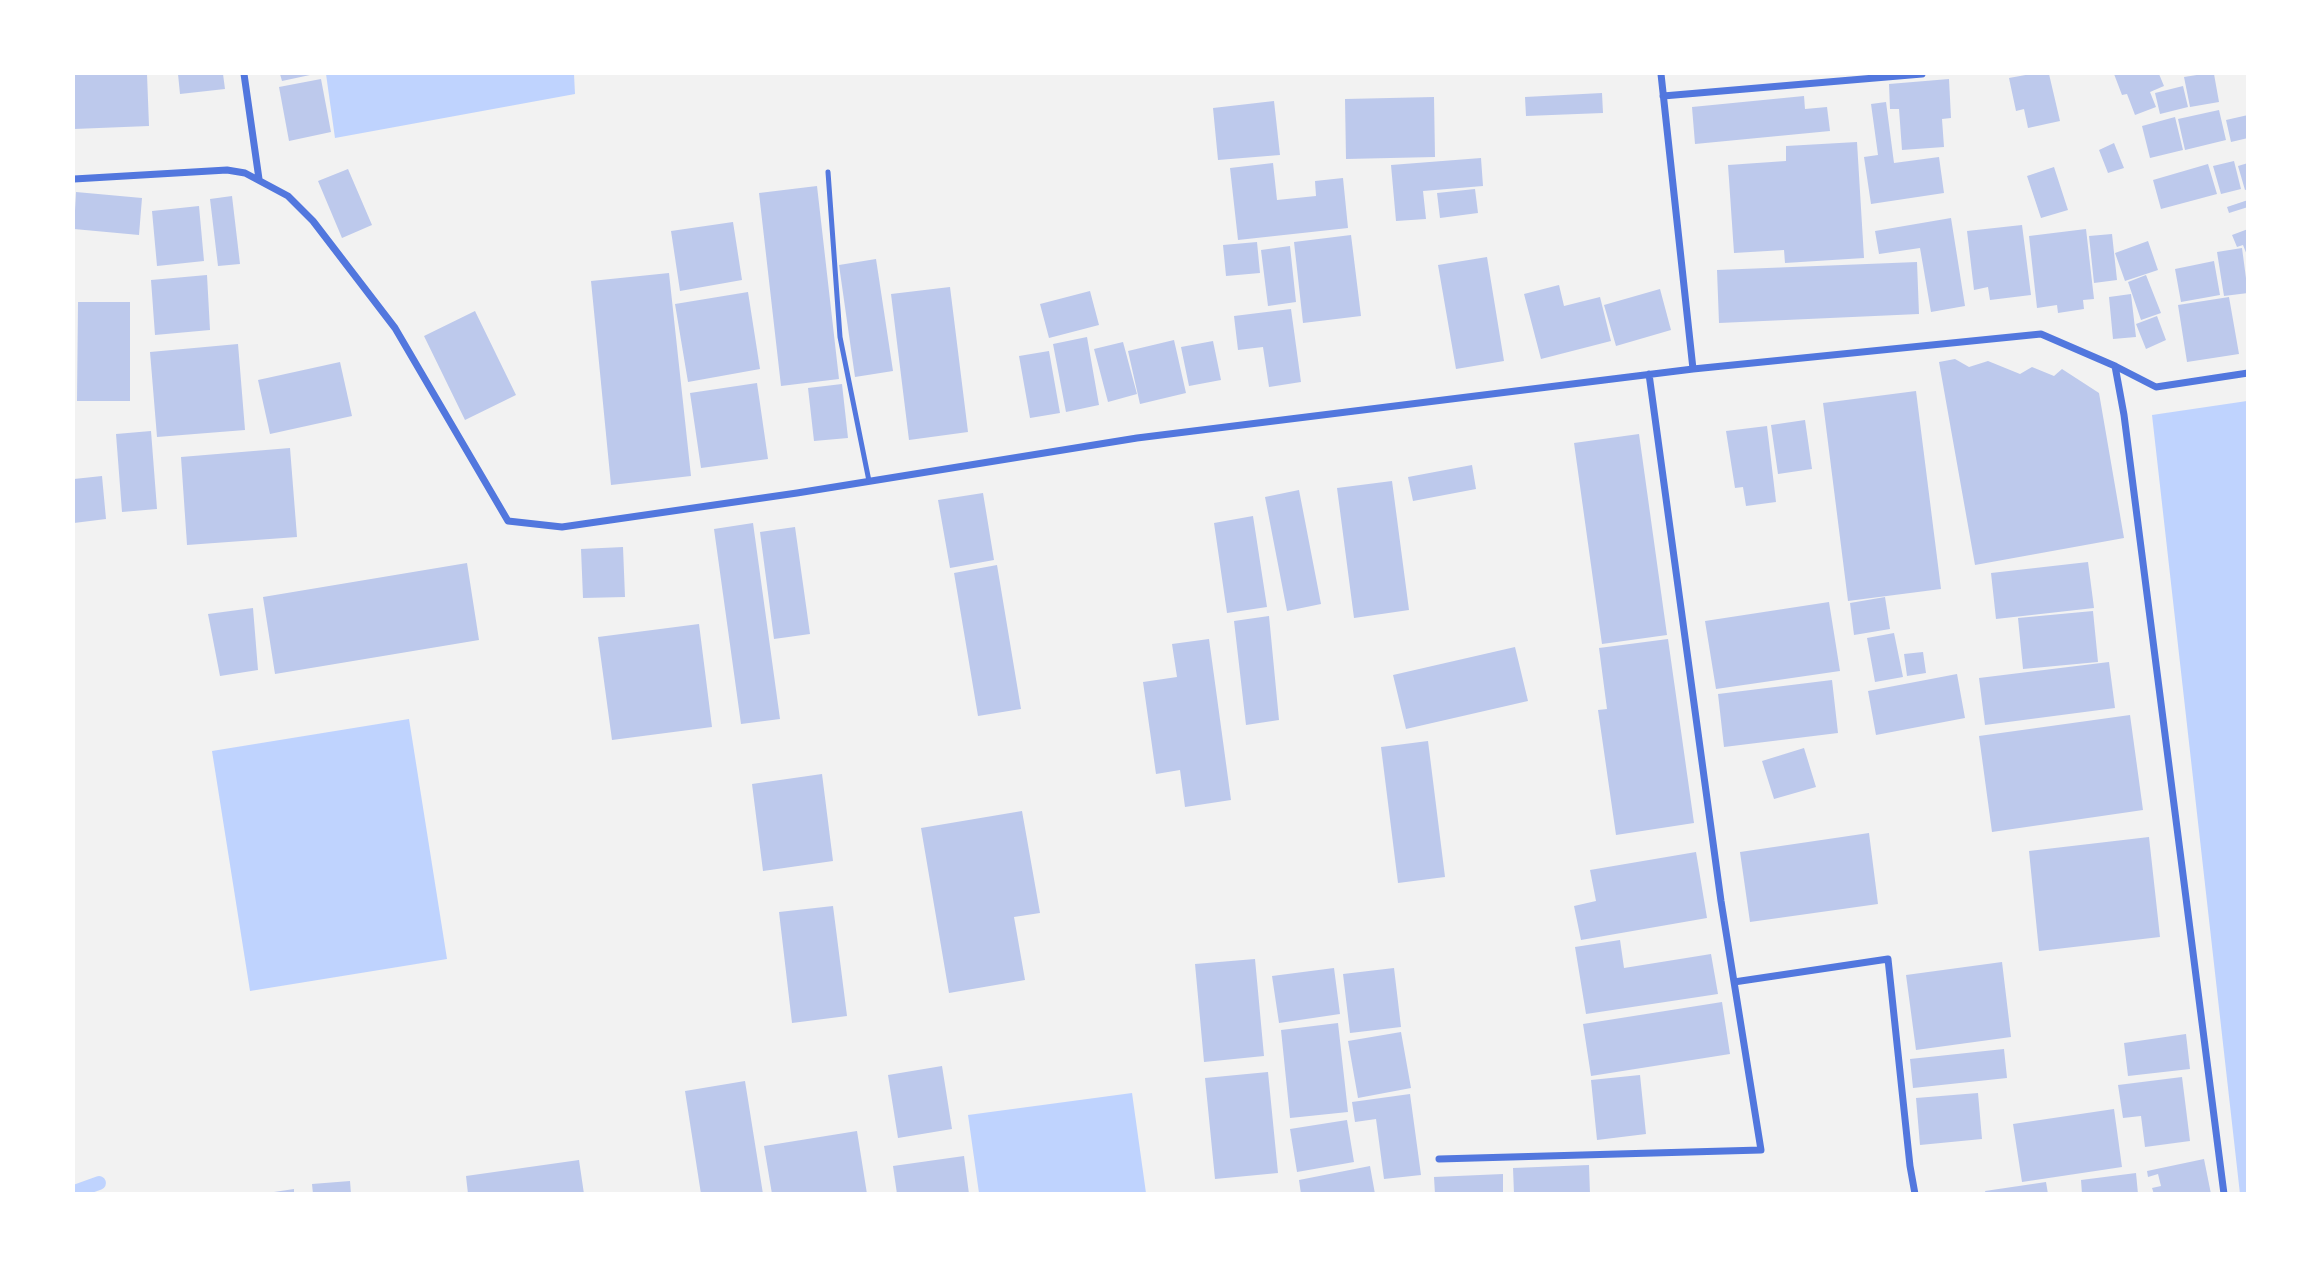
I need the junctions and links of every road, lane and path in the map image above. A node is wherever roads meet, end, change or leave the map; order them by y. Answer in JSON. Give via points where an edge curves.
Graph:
{"nodes":[{"id":1,"x":244,"y":74,"type":"edge"},
{"id":2,"x":1661,"y":74,"type":"edge"},
{"id":3,"x":1922,"y":74,"type":"edge"},
{"id":4,"x":1663,"y":96,"type":"junction"},
{"id":5,"x":828,"y":172,"type":"dead end"},
{"id":6,"x":74,"y":179,"type":"edge"},
{"id":7,"x":259,"y":179,"type":"junction"},
{"id":8,"x":2115,"y":366,"type":"junction"},
{"id":9,"x":1693,"y":369,"type":"junction"},
{"id":10,"x":2248,"y":373,"type":"edge"},
{"id":11,"x":1649,"y":374,"type":"junction"},
{"id":12,"x":869,"y":481,"type":"junction"},
{"id":13,"x":1734,"y":982,"type":"junction"},
{"id":14,"x":1439,"y":1159,"type":"dead end"},
{"id":15,"x":1915,"y":1194,"type":"edge"},
{"id":16,"x":2224,"y":1194,"type":"edge"}],
"edges":[{"from":1,"to":7,"type":"street"},
{"from":2,"to":4,"type":"street"},
{"from":3,"to":4,"type":"street"},
{"from":4,"to":9,"type":"street"},
{"from":5,"to":12,"type":"lane","via":[[841,337]]},
{"from":6,"to":7,"type":"street","via":[[227,170]]},
{"from":7,"to":12,"type":"street","via":[[288,196],[313,221],[395,328],[508,521],[562,527]]},
{"from":8,"to":9,"type":"street","via":[[2041,334]]},
{"from":8,"to":10,"type":"street","via":[[2156,387]]},
{"from":8,"to":16,"type":"street"},
{"from":9,"to":11,"type":"street"},
{"from":11,"to":12,"type":"street","via":[[1137,438]]},
{"from":11,"to":13,"type":"street"},
{"from":13,"to":14,"type":"street","via":[[1761,1150]]},
{"from":13,"to":15,"type":"street","via":[[1888,958]]}]}
